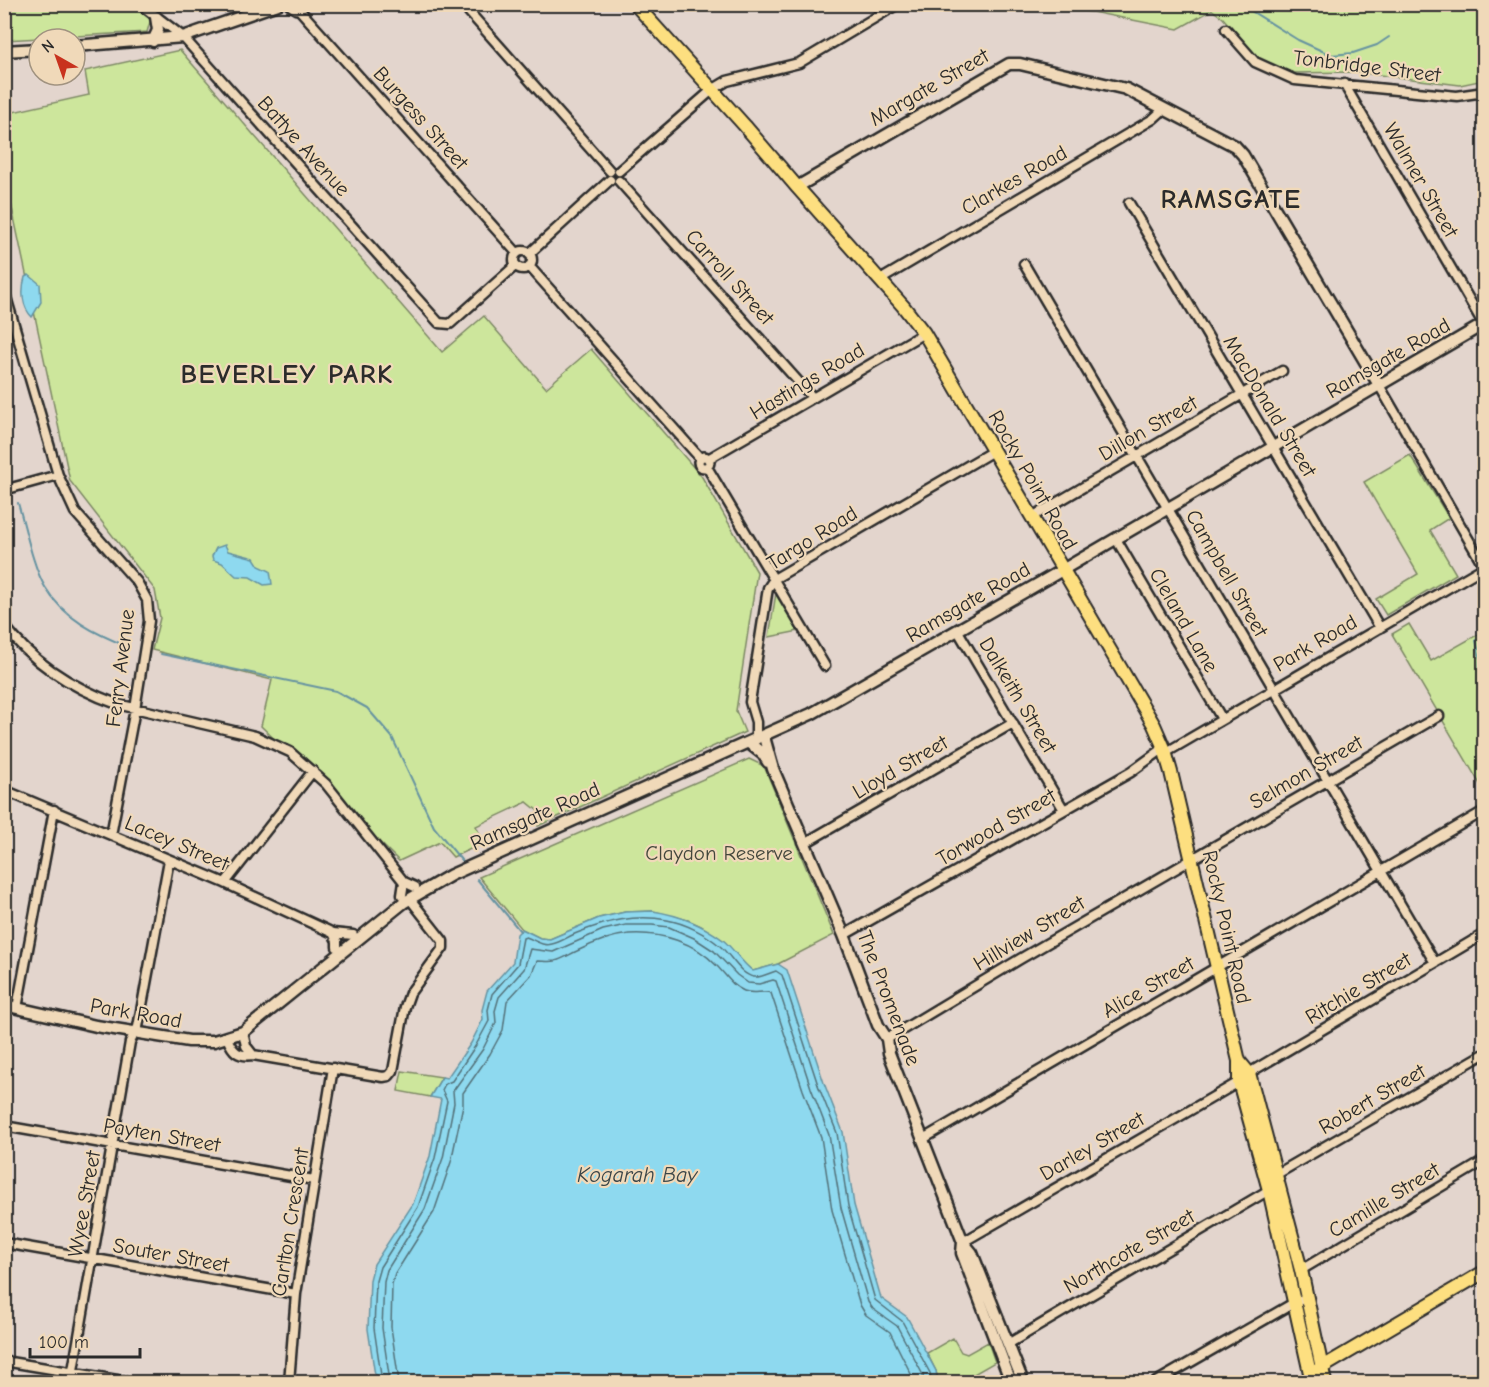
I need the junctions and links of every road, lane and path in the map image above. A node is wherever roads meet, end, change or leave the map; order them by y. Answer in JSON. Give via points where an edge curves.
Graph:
{"nodes":[{"id":1,"x":140,"y":4,"type":"edge"},
{"id":2,"x":278,"y":4,"type":"edge"},
{"id":3,"x":462,"y":4,"type":"edge"},
{"id":4,"x":634,"y":4,"type":"edge"},
{"id":5,"x":898,"y":4,"type":"edge"},
{"id":6,"x":296,"y":5,"type":"edge"},
{"id":7,"x":254,"y":9,"type":"edge"},
{"id":8,"x":156,"y":17,"type":"junction"},
{"id":9,"x":1226,"y":29,"type":"dead end"},
{"id":10,"x":183,"y":37,"type":"junction"},
{"id":11,"x":153,"y":41,"type":"junction"},
{"id":12,"x":87,"y":45,"type":"edge"},
{"id":13,"x":27,"y":50,"type":"edge"},
{"id":14,"x":4,"y":51,"type":"edge"},
{"id":15,"x":1344,"y":84,"type":"junction"},
{"id":16,"x":712,"y":90,"type":"junction"},
{"id":17,"x":1485,"y":92,"type":"edge"},
{"id":18,"x":1164,"y":109,"type":"junction"},
{"id":19,"x":615,"y":176,"type":"junction"},
{"id":20,"x":797,"y":187,"type":"junction"},
{"id":21,"x":1129,"y":202,"type":"dead end"},
{"id":22,"x":517,"y":253,"type":"junction"},
{"id":23,"x":529,"y":254,"type":"junction"},
{"id":24,"x":1024,"y":264,"type":"dead end"},
{"id":25,"x":516,"y":265,"type":"junction"},
{"id":26,"x":529,"y":266,"type":"junction"},
{"id":27,"x":880,"y":280,"type":"junction"},
{"id":28,"x":4,"y":290,"type":"edge"},
{"id":29,"x":1484,"y":324,"type":"edge"},
{"id":30,"x":924,"y":333,"type":"junction"},
{"id":31,"x":1282,"y":371,"type":"dead end"},
{"id":32,"x":1379,"y":385,"type":"junction"},
{"id":33,"x":1242,"y":394,"type":"junction"},
{"id":34,"x":813,"y":398,"type":"junction"},
{"id":35,"x":1273,"y":447,"type":"junction"},
{"id":36,"x":993,"y":451,"type":"junction"},
{"id":37,"x":1137,"y":455,"type":"junction"},
{"id":38,"x":705,"y":461,"type":"junction"},
{"id":39,"x":58,"y":475,"type":"junction"},
{"id":40,"x":4,"y":490,"type":"edge"},
{"id":41,"x":1168,"y":508,"type":"junction"},
{"id":42,"x":1032,"y":517,"type":"junction"},
{"id":43,"x":1116,"y":539,"type":"junction"},
{"id":44,"x":1485,"y":566,"type":"edge"},
{"id":45,"x":1063,"y":570,"type":"junction"},
{"id":46,"x":774,"y":579,"type":"junction"},
{"id":47,"x":4,"y":625,"type":"edge"},
{"id":48,"x":1380,"y":628,"type":"junction"},
{"id":49,"x":958,"y":631,"type":"junction"},
{"id":50,"x":825,"y":666,"type":"dead end"},
{"id":51,"x":1274,"y":689,"type":"junction"},
{"id":52,"x":135,"y":709,"type":"junction"},
{"id":53,"x":1439,"y":716,"type":"dead end"},
{"id":54,"x":1222,"y":719,"type":"junction"},
{"id":55,"x":756,"y":722,"type":"junction"},
{"id":56,"x":1013,"y":723,"type":"junction"},
{"id":57,"x":760,"y":738,"type":"junction"},
{"id":58,"x":1164,"y":750,"type":"junction"},
{"id":59,"x":313,"y":771,"type":"junction"},
{"id":60,"x":1328,"y":780,"type":"junction"},
{"id":61,"x":4,"y":790,"type":"edge"},
{"id":62,"x":54,"y":810,"type":"junction"},
{"id":63,"x":1064,"y":810,"type":"junction"},
{"id":64,"x":1485,"y":811,"type":"edge"},
{"id":65,"x":111,"y":835,"type":"junction"},
{"id":66,"x":805,"y":843,"type":"junction"},
{"id":67,"x":169,"y":860,"type":"junction"},
{"id":68,"x":1191,"y":860,"type":"junction"},
{"id":69,"x":1381,"y":871,"type":"junction"},
{"id":70,"x":456,"y":873,"type":"junction"},
{"id":71,"x":404,"y":882,"type":"junction"},
{"id":72,"x":225,"y":883,"type":"junction"},
{"id":73,"x":416,"y":887,"type":"junction"},
{"id":74,"x":406,"y":897,"type":"junction"},
{"id":75,"x":333,"y":933,"type":"junction"},
{"id":76,"x":1485,"y":934,"type":"edge"},
{"id":77,"x":352,"y":935,"type":"junction"},
{"id":78,"x":844,"y":935,"type":"junction"},
{"id":79,"x":337,"y":947,"type":"junction"},
{"id":80,"x":1435,"y":963,"type":"junction"},
{"id":81,"x":1216,"y":968,"type":"junction"},
{"id":82,"x":4,"y":1005,"type":"edge"},
{"id":83,"x":17,"y":1008,"type":"junction"},
{"id":84,"x":243,"y":1032,"type":"junction"},
{"id":85,"x":135,"y":1033,"type":"junction"},
{"id":86,"x":227,"y":1038,"type":"junction"},
{"id":87,"x":887,"y":1039,"type":"junction"},
{"id":88,"x":253,"y":1054,"type":"junction"},
{"id":89,"x":1485,"y":1054,"type":"edge"},
{"id":90,"x":1239,"y":1061,"type":"junction"},
{"id":91,"x":333,"y":1068,"type":"junction"},
{"id":92,"x":1249,"y":1073,"type":"junction"},
{"id":93,"x":1239,"y":1082,"type":"junction"},
{"id":94,"x":4,"y":1126,"type":"edge"},
{"id":95,"x":923,"y":1139,"type":"junction"},
{"id":96,"x":112,"y":1145,"type":"junction"},
{"id":97,"x":1485,"y":1161,"type":"edge"},
{"id":98,"x":1277,"y":1174,"type":"junction"},
{"id":99,"x":314,"y":1180,"type":"junction"},
{"id":100,"x":1269,"y":1190,"type":"junction"},
{"id":101,"x":963,"y":1242,"type":"junction"},
{"id":102,"x":4,"y":1243,"type":"edge"},
{"id":103,"x":92,"y":1260,"type":"junction"},
{"id":104,"x":1301,"y":1270,"type":"junction"},
{"id":105,"x":1485,"y":1272,"type":"edge"},
{"id":106,"x":296,"y":1294,"type":"junction"},
{"id":107,"x":1300,"y":1300,"type":"junction"},
{"id":108,"x":1008,"y":1344,"type":"junction"},
{"id":109,"x":4,"y":1361,"type":"edge"},
{"id":110,"x":1322,"y":1368,"type":"junction"},
{"id":111,"x":73,"y":1373,"type":"junction"},
{"id":112,"x":1311,"y":1378,"type":"edge"},
{"id":113,"x":71,"y":1383,"type":"edge"},
{"id":114,"x":129,"y":1383,"type":"edge"},
{"id":115,"x":289,"y":1383,"type":"edge"},
{"id":116,"x":1011,"y":1383,"type":"edge"},
{"id":117,"x":1023,"y":1383,"type":"edge"},
{"id":118,"x":1156,"y":1383,"type":"edge"},
{"id":119,"x":1326,"y":1383,"type":"edge"}],
"edges":[{"from":1,"to":8,"type":"street","name":"Battye Avenue"},
{"from":2,"to":7,"type":"main road"},
{"from":3,"to":19,"type":"street","name":"Carroll Street"},
{"from":4,"to":16,"type":"main road","name":"Rocky Point Road"},
{"from":5,"to":16,"type":"street","via":[[799,63],[727,81]]},
{"from":6,"to":22,"type":"street","name":"Burgess Street"},
{"from":7,"to":10,"type":"main road"},
{"from":8,"to":10,"type":"street","name":"Battye Avenue"},
{"from":8,"to":11,"type":"main road","via":[[158,30]]},
{"from":9,"to":15,"type":"street","name":"Tonbridge Street","via":[[1259,64],[1295,80]]},
{"from":10,"to":11,"type":"main road"},
{"from":10,"to":25,"type":"street","name":"Battye Avenue","via":[[443,325],[450,324]]},
{"from":11,"to":12,"type":"main road"},
{"from":13,"to":14,"type":"main road"},
{"from":15,"to":17,"type":"street","name":"Tonbridge Street","via":[[1457,96]]},
{"from":15,"to":29,"type":"street","name":"Walmer Street"},
{"from":16,"to":19,"type":"street"},
{"from":16,"to":20,"type":"main road","name":"Rocky Point Road"},
{"from":18,"to":20,"type":"main road","name":"Margate Street","via":[[1114,85],[1009,64]]},
{"from":18,"to":27,"type":"street","name":"Clarkes Road","via":[[1153,120]]},
{"from":18,"to":32,"type":"main road","name":"Margate Street","via":[[1235,146],[1243,155]]},
{"from":19,"to":23,"type":"street"},
{"from":19,"to":34,"type":"street","name":"Carroll Street"},
{"from":20,"to":27,"type":"main road","name":"Rocky Point Road"},
{"from":21,"to":33,"type":"street","name":"MacDonald Street"},
{"from":22,"to":23,"type":"street"},
{"from":22,"to":25,"type":"street"},
{"from":23,"to":26,"type":"street"},
{"from":24,"to":37,"type":"street","name":"Campbell Street"},
{"from":25,"to":26,"type":"street"},
{"from":26,"to":38,"type":"street"},
{"from":27,"to":30,"type":"main road","name":"Rocky Point Road"},
{"from":28,"to":39,"type":"street","name":"Ferry Avenue"},
{"from":29,"to":32,"type":"main road","name":"Ramsgate Road"},
{"from":30,"to":34,"type":"street","name":"Hastings Road"},
{"from":30,"to":36,"type":"main road","name":"Rocky Point Road"},
{"from":31,"to":33,"type":"street","name":"Dillon Street"},
{"from":32,"to":35,"type":"main road","name":"Ramsgate Road"},
{"from":32,"to":44,"type":"street","name":"Margate Street"},
{"from":33,"to":35,"type":"street","name":"MacDonald Street"},
{"from":33,"to":37,"type":"street","name":"Dillon Street"},
{"from":34,"to":38,"type":"street","name":"Hastings Road"},
{"from":35,"to":41,"type":"main road","name":"Ramsgate Road"},
{"from":35,"to":48,"type":"street","name":"MacDonald Street"},
{"from":36,"to":42,"type":"main road","name":"Rocky Point Road"},
{"from":36,"to":46,"type":"street","name":"Targo Road"},
{"from":37,"to":41,"type":"street","name":"Campbell Street"},
{"from":37,"to":42,"type":"street","name":"Dillon Street"},
{"from":38,"to":46,"type":"street"},
{"from":39,"to":40,"type":"street"},
{"from":39,"to":52,"type":"street","name":"Ferry Avenue","via":[[75,512],[147,600],[149,621]]},
{"from":41,"to":43,"type":"main road","name":"Ramsgate Road"},
{"from":41,"to":51,"type":"street","name":"Campbell Street"},
{"from":42,"to":45,"type":"main road","name":"Rocky Point Road"},
{"from":43,"to":45,"type":"main road","name":"Ramsgate Road"},
{"from":43,"to":54,"type":"street","name":"Cleland Lane"},
{"from":44,"to":48,"type":"street","name":"Park Road"},
{"from":45,"to":49,"type":"main road","name":"Ramsgate Road"},
{"from":45,"to":58,"type":"main road","name":"Rocky Point Road","via":[[1154,725]]},
{"from":46,"to":50,"type":"street"},
{"from":46,"to":55,"type":"street","name":"Targo Road","via":[[768,588],[750,702]]},
{"from":47,"to":52,"type":"street","via":[[31,654],[66,681]]},
{"from":48,"to":51,"type":"street","name":"Park Road"},
{"from":49,"to":56,"type":"street","name":"Dalkeith Street"},
{"from":49,"to":57,"type":"main road","name":"Ramsgate Road","via":[[832,703]]},
{"from":51,"to":54,"type":"street","name":"Park Road"},
{"from":51,"to":60,"type":"street","name":"Campbell Street"},
{"from":52,"to":59,"type":"street","via":[[255,736],[290,752]]},
{"from":52,"to":65,"type":"street","name":"Ferry Avenue"},
{"from":53,"to":60,"type":"street","name":"Selmon Street"},
{"from":54,"to":58,"type":"street","name":"Park Road"},
{"from":55,"to":57,"type":"street"},
{"from":55,"to":57,"type":"street","name":"Targo Road"},
{"from":56,"to":63,"type":"street","name":"Dalkeith Street"},
{"from":56,"to":66,"type":"street","name":"Lloyd Street"},
{"from":57,"to":66,"type":"main road","name":"The Promenade"},
{"from":57,"to":70,"type":"main road","name":"Ramsgate Road"},
{"from":58,"to":63,"type":"street","name":"Torwood Street"},
{"from":58,"to":68,"type":"main road","name":"Rocky Point Road"},
{"from":59,"to":71,"type":"street"},
{"from":59,"to":72,"type":"street"},
{"from":60,"to":68,"type":"street","name":"Selmon Street"},
{"from":60,"to":69,"type":"street","name":"Campbell Street"},
{"from":61,"to":62,"type":"street","name":"Lacey Street"},
{"from":62,"to":65,"type":"street","name":"Lacey Street"},
{"from":62,"to":83,"type":"street"},
{"from":63,"to":78,"type":"street","name":"Torwood Street"},
{"from":64,"to":69,"type":"street","name":"Alice Street"},
{"from":65,"to":67,"type":"street","name":"Lacey Street"},
{"from":66,"to":78,"type":"main road","name":"The Promenade"},
{"from":67,"to":72,"type":"street","name":"Lacey Street"},
{"from":67,"to":85,"type":"street","name":"Wyee Street"},
{"from":68,"to":81,"type":"main road","name":"Rocky Point Road"},
{"from":68,"to":87,"type":"street","name":"Hillview Street"},
{"from":69,"to":80,"type":"street","name":"Campbell Street"},
{"from":69,"to":81,"type":"street","name":"Alice Street"},
{"from":70,"to":73,"type":"main road","name":"Ramsgate Road"},
{"from":70,"to":74,"type":"main road","name":"Ramsgate Road"},
{"from":71,"to":73,"type":"street"},
{"from":71,"to":74,"type":"street"},
{"from":72,"to":75,"type":"street","name":"Lacey Street"},
{"from":73,"to":74,"type":"main road","name":"Ramsgate Road"},
{"from":74,"to":77,"type":"main road","name":"Ramsgate Road"},
{"from":74,"to":84,"type":"main road","name":"Ramsgate Road"},
{"from":74,"to":91,"type":"street","via":[[443,941],[443,948],[410,993],[393,1071],[383,1077]]},
{"from":75,"to":77,"type":"street","name":"Lacey Street"},
{"from":75,"to":79,"type":"street"},
{"from":76,"to":80,"type":"street","name":"Ritchie Street"},
{"from":77,"to":79,"type":"main road","name":"Ramsgate Road"},
{"from":78,"to":87,"type":"main road","name":"The Promenade"},
{"from":79,"to":86,"type":"main road","name":"Ramsgate Road"},
{"from":80,"to":92,"type":"street","name":"Ritchie Street"},
{"from":81,"to":90,"type":"main road","name":"Rocky Point Road"},
{"from":81,"to":95,"type":"street","name":"Alice Street"},
{"from":82,"to":83,"type":"main road","name":"Park Road"},
{"from":83,"to":85,"type":"main road","name":"Park Road"},
{"from":84,"to":86,"type":"main road","name":"Ramsgate Road"},
{"from":84,"to":88,"type":"street","via":[[246,1046]]},
{"from":85,"to":86,"type":"main road","name":"Park Road","via":[[201,1042]]},
{"from":85,"to":96,"type":"street","name":"Wyee Street","via":[[130,1042]]},
{"from":86,"to":88,"type":"street","via":[[238,1054]]},
{"from":87,"to":95,"type":"main road","name":"The Promenade"},
{"from":88,"to":91,"type":"street"},
{"from":89,"to":98,"type":"street","name":"Robert Street"},
{"from":90,"to":92,"type":"main road","name":"Rocky Point Road"},
{"from":90,"to":93,"type":"main road","name":"Rocky Point Road"},
{"from":91,"to":99,"type":"street","name":"Carlton Crescent"},
{"from":92,"to":98,"type":"main road","name":"Rocky Point Road"},
{"from":93,"to":100,"type":"main road","name":"Rocky Point Road"},
{"from":93,"to":101,"type":"street","name":"Darley Street"},
{"from":94,"to":96,"type":"street","name":"Payten Street"},
{"from":95,"to":101,"type":"main road","name":"The Promenade"},
{"from":96,"to":99,"type":"street","name":"Payten Street"},
{"from":96,"to":103,"type":"street","name":"Wyee Street"},
{"from":97,"to":104,"type":"street","name":"Camille Street"},
{"from":98,"to":104,"type":"main road","name":"Rocky Point Road"},
{"from":99,"to":106,"type":"street","name":"Carlton Crescent"},
{"from":100,"to":107,"type":"main road","name":"Rocky Point Road"},
{"from":100,"to":108,"type":"street","name":"Northcote Street"},
{"from":101,"to":108,"type":"main road","name":"The Promenade","via":[[972,1253]]},
{"from":101,"to":116,"type":"main road","name":"The Promenade","via":[[962,1253]]},
{"from":102,"to":103,"type":"street","name":"Souter Street"},
{"from":103,"to":106,"type":"street","name":"Souter Street"},
{"from":103,"to":111,"type":"street","name":"Wyee Street"},
{"from":104,"to":107,"type":"main road","name":"Rocky Point Road"},
{"from":105,"to":110,"type":"main road"},
{"from":106,"to":115,"type":"street","name":"Carlton Crescent"},
{"from":107,"to":110,"type":"main road","name":"Rocky Point Road"},
{"from":107,"to":112,"type":"main road","name":"Rocky Point Road"},
{"from":107,"to":118,"type":"street"},
{"from":108,"to":117,"type":"main road","name":"The Promenade"},
{"from":109,"to":111,"type":"street"},
{"from":110,"to":112,"type":"main road"},
{"from":110,"to":119,"type":"main road","name":"Rocky Point Road"},
{"from":111,"to":113,"type":"street","name":"Wyee Street"},
{"from":111,"to":114,"type":"street"}]}
